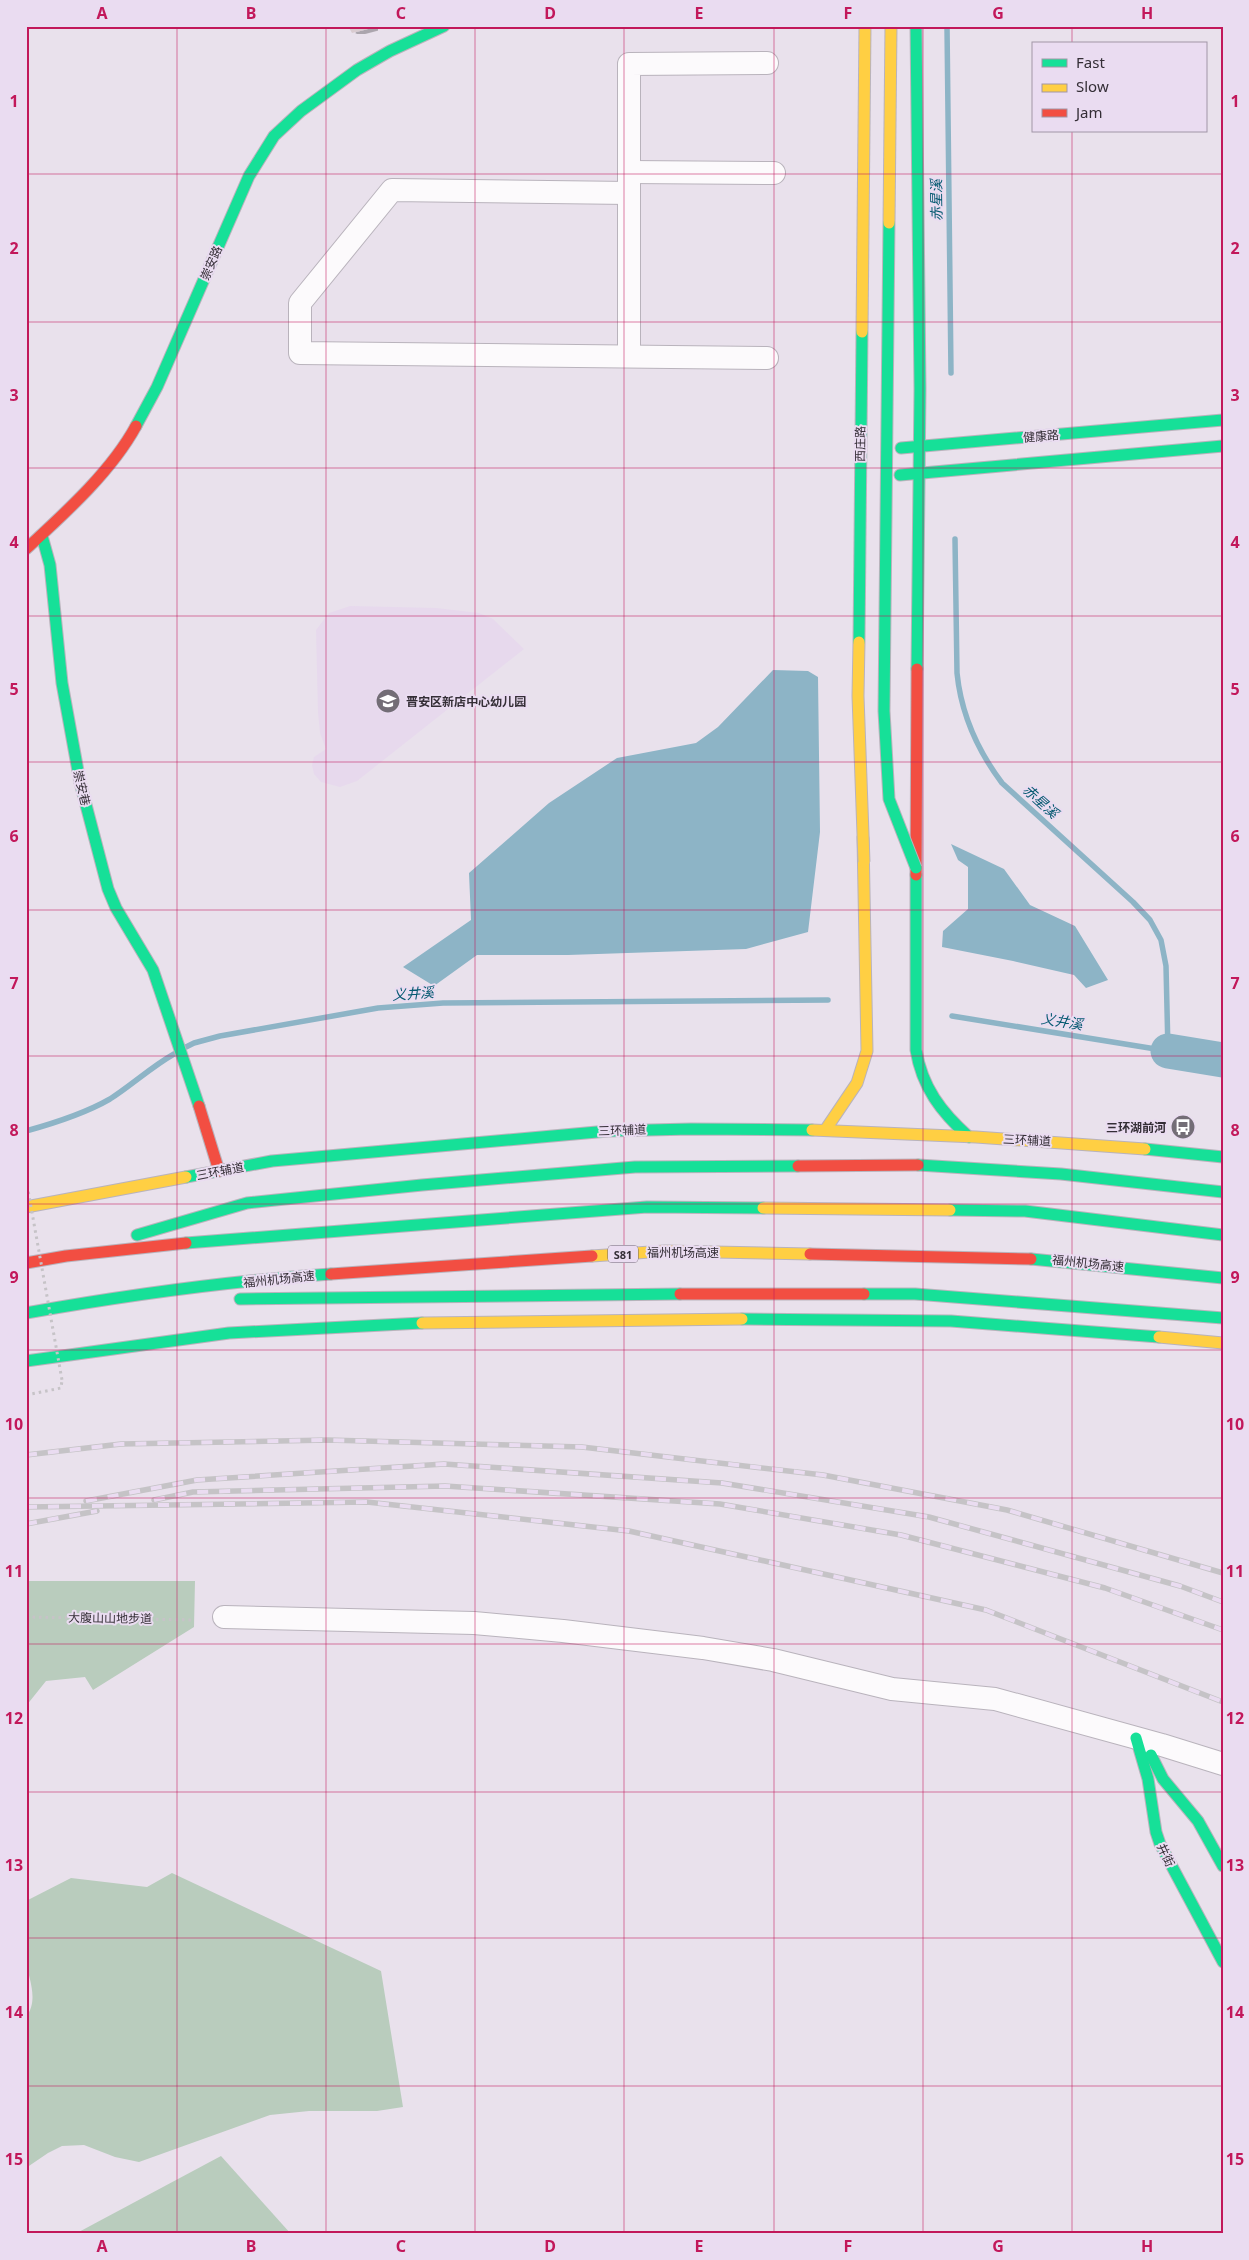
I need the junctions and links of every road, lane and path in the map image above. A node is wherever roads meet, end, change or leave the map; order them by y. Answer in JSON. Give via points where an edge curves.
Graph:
{"nodes":[{"id":1,"x":444,"y":26,"type":"edge"},
{"id":2,"x":865,"y":26,"type":"edge"},
{"id":3,"x":890,"y":26,"type":"edge"},
{"id":4,"x":916,"y":26,"type":"edge"},
{"id":5,"x":767,"y":63,"type":"dead end"},
{"id":6,"x":853,"y":75,"type":"dead end"},
{"id":7,"x":774,"y":173,"type":"dead end"},
{"id":8,"x":629,"y":183,"type":"junction"},
{"id":9,"x":629,"y":355,"type":"junction"},
{"id":10,"x":768,"y":358,"type":"dead end"},
{"id":11,"x":1223,"y":420,"type":"edge"},
{"id":12,"x":1223,"y":446,"type":"edge"},
{"id":13,"x":919,"y":447,"type":"junction"},
{"id":14,"x":858,"y":452,"type":"junction"},
{"id":15,"x":918,"y":473,"type":"junction"},
{"id":16,"x":869,"y":478,"type":"junction"},
{"id":17,"x":42,"y":536,"type":"junction"},
{"id":18,"x":26,"y":549,"type":"edge"},
{"id":19,"x":864,"y":862,"type":"junction"},
{"id":20,"x":916,"y":868,"type":"junction"},
{"id":21,"x":826,"y":1129,"type":"junction"},
{"id":22,"x":969,"y":1137,"type":"junction"},
{"id":23,"x":1223,"y":1157,"type":"edge"},
{"id":24,"x":219,"y":1171,"type":"junction"},
{"id":25,"x":26,"y":1179,"type":"edge"},
{"id":26,"x":1223,"y":1192,"type":"edge"},
{"id":27,"x":26,"y":1207,"type":"edge"},
{"id":28,"x":1223,"y":1235,"type":"edge"},
{"id":29,"x":66,"y":1256,"type":"junction"},
{"id":30,"x":26,"y":1262,"type":"edge"},
{"id":31,"x":1223,"y":1278,"type":"edge"},
{"id":32,"x":226,"y":1299,"type":"dead end"},
{"id":33,"x":187,"y":1300,"type":"dead end"},
{"id":34,"x":89,"y":1302,"type":"junction"},
{"id":35,"x":26,"y":1313,"type":"edge"},
{"id":36,"x":1223,"y":1318,"type":"edge"},
{"id":37,"x":1223,"y":1343,"type":"edge"},
{"id":38,"x":26,"y":1361,"type":"edge"},
{"id":39,"x":26,"y":1396,"type":"edge"},
{"id":40,"x":26,"y":1617,"type":"edge"},
{"id":41,"x":224,"y":1617,"type":"dead end"},
{"id":42,"x":194,"y":1620,"type":"dead end"},
{"id":43,"x":1141,"y":1740,"type":"junction"},
{"id":44,"x":1223,"y":1764,"type":"edge"},
{"id":45,"x":1223,"y":1866,"type":"edge"},
{"id":46,"x":1223,"y":1962,"type":"edge"}],
"edges":[{"from":1,"to":17,"type":"main road","name":"崇安路","via":[[341,80],[292,118],[266,147],[249,176],[156,387],[128,441],[104,472]]},
{"from":2,"to":19,"type":"main road","name":"西庄路","bridge":true,"via":[[858,687]]},
{"from":3,"to":20,"type":"main road","bridge":true,"via":[[884,711],[889,799]]},
{"from":4,"to":13,"type":"main road"},
{"from":5,"to":8,"type":"street","via":[[629,64]]},
{"from":6,"to":14,"type":"main road"},
{"from":7,"to":8,"type":"street"},
{"from":8,"to":9,"type":"street"},
{"from":8,"to":9,"type":"street","via":[[392,190],[300,303],[300,353]]},
{"from":9,"to":10,"type":"street"},
{"from":11,"to":13,"type":"main road","name":"健康路"},
{"from":12,"to":15,"type":"main road","name":"健康路"},
{"from":13,"to":14,"type":"main road","name":"健康路"},
{"from":13,"to":15,"type":"main road"},
{"from":14,"to":16,"type":"main road"},
{"from":15,"to":16,"type":"main road","name":"健康路"},
{"from":15,"to":20,"type":"main road"},
{"from":16,"to":19,"type":"main road"},
{"from":17,"to":18,"type":"main road","name":"崇安路"},
{"from":17,"to":24,"type":"main road","name":"崇安巷","via":[[50,565],[67,714],[80,782],[108,889],[148,959]]},
{"from":19,"to":21,"type":"main road","via":[[867,1051],[862,1075]]},
{"from":20,"to":22,"type":"main road","via":[[918,1064],[929,1093],[950,1120]]},
{"from":21,"to":22,"type":"main road","name":"三环辅道"},
{"from":21,"to":24,"type":"main road","name":"三环辅道","via":[[656,1129],[565,1133],[272,1161]]},
{"from":22,"to":23,"type":"main road","name":"三环辅道","via":[[1129,1146]]},
{"from":24,"to":27,"type":"main road","name":"三环辅道"},
{"from":25,"to":39,"type":"path","bridge":true,"via":[[62,1380],[61,1388]]},
{"from":26,"to":29,"type":"main road","via":[[1061,1174],[925,1165],[635,1167],[247,1203]]},
{"from":28,"to":29,"type":"main road","via":[[1025,1211],[647,1207],[227,1238]]},
{"from":29,"to":30,"type":"main road"},
{"from":31,"to":34,"type":"main road","name":"福州机场高速","number":"S81","via":[[1046,1259],[665,1251],[290,1277]]},
{"from":32,"to":36,"type":"main road","via":[[915,1294]]},
{"from":33,"to":34,"type":"main road"},
{"from":34,"to":35,"type":"main road","name":"福州机场高速","number":"S81"},
{"from":37,"to":38,"type":"main road","via":[[952,1322],[805,1319],[493,1322],[231,1333],[146,1342]]},
{"from":40,"to":42,"type":"path","name":"大腹山山地步道"},
{"from":41,"to":43,"type":"street","via":[[474,1624],[703,1648],[773,1660],[892,1689],[995,1699]]},
{"from":43,"to":44,"type":"street"},
{"from":43,"to":45,"type":"main road","via":[[1157,1770],[1192,1812]]},
{"from":43,"to":46,"type":"main road","name":"井街","via":[[1160,1844]]}]}
